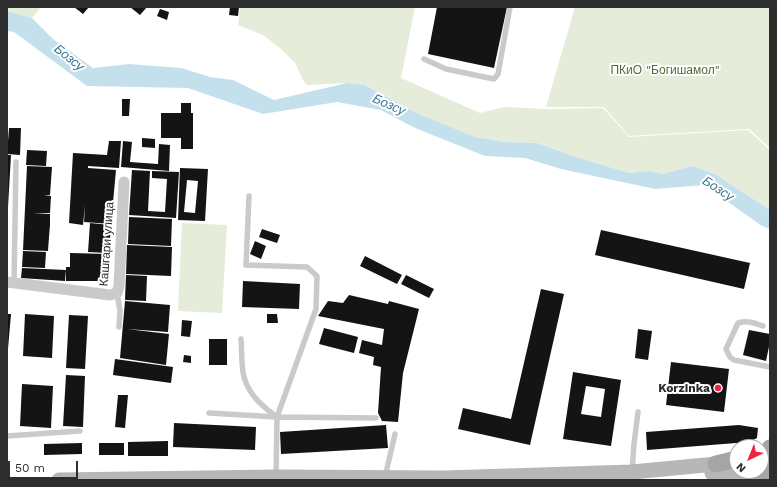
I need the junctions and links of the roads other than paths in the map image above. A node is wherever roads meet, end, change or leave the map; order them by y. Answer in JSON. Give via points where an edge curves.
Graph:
{"nodes":[{"id":1,"x":510,"y":7,"type":"edge"},
{"id":2,"x":424,"y":59,"type":"dead end"},
{"id":3,"x":16,"y":162,"type":"dead end"},
{"id":4,"x":124,"y":182,"type":"dead end"},
{"id":5,"x":249,"y":196,"type":"dead end"},
{"id":6,"x":11,"y":283,"type":"edge"},
{"id":7,"x":117,"y":293,"type":"junction"},
{"id":8,"x":763,"y":326,"type":"dead end"},
{"id":9,"x":119,"y":327,"type":"dead end"},
{"id":10,"x":241,"y":339,"type":"dead end"},
{"id":11,"x":770,"y":366,"type":"edge"},
{"id":12,"x":638,"y":412,"type":"dead end"},
{"id":13,"x":209,"y":413,"type":"dead end"},
{"id":14,"x":277,"y":417,"type":"junction"},
{"id":15,"x":376,"y":418,"type":"dead end"},
{"id":16,"x":80,"y":431,"type":"dead end"},
{"id":17,"x":395,"y":434,"type":"dead end"},
{"id":18,"x":7,"y":436,"type":"edge"},
{"id":19,"x":729,"y":461,"type":"edge"},
{"id":20,"x":716,"y":464,"type":"junction"},
{"id":21,"x":729,"y":464,"type":"edge"},
{"id":22,"x":632,"y":472,"type":"junction"},
{"id":23,"x":729,"y":474,"type":"edge"},
{"id":24,"x":276,"y":477,"type":"junction"},
{"id":25,"x":594,"y":477,"type":"edge"},
{"id":26,"x":385,"y":478,"type":"junction"},
{"id":27,"x":445,"y":479,"type":"edge"},
{"id":28,"x":59,"y":480,"type":"edge"}],
"edges":[{"from":1,"to":2,"type":"lane","via":[[498,74],[494,79],[446,69]]},
{"from":3,"to":6,"type":"lane"},
{"from":4,"to":7,"type":"street","name":"Кашгари улица"},
{"from":5,"to":14,"type":"lane","via":[[246,265],[306,267],[317,276],[316,310]]},
{"from":6,"to":7,"type":"street","name":"Кашгари улица","via":[[110,295]]},
{"from":7,"to":9,"type":"lane"},
{"from":8,"to":11,"type":"lane","via":[[744,321],[738,323],[726,349],[734,360]]},
{"from":10,"to":14,"type":"lane","via":[[243,376],[250,392],[261,405]]},
{"from":12,"to":22,"type":"lane"},
{"from":13,"to":14,"type":"lane"},
{"from":14,"to":15,"type":"lane"},
{"from":14,"to":24,"type":"lane"},
{"from":16,"to":18,"type":"lane"},
{"from":17,"to":26,"type":"lane"},
{"from":19,"to":20,"type":"main road"},
{"from":20,"to":21,"type":"main road"},
{"from":20,"to":22,"type":"main road"},
{"from":22,"to":25,"type":"main road"},
{"from":23,"to":25,"type":"main road","via":[[705,473],[642,478]]},
{"from":24,"to":26,"type":"main road"},
{"from":24,"to":28,"type":"main road"},
{"from":25,"to":27,"type":"main road"},
{"from":26,"to":27,"type":"main road"}]}
